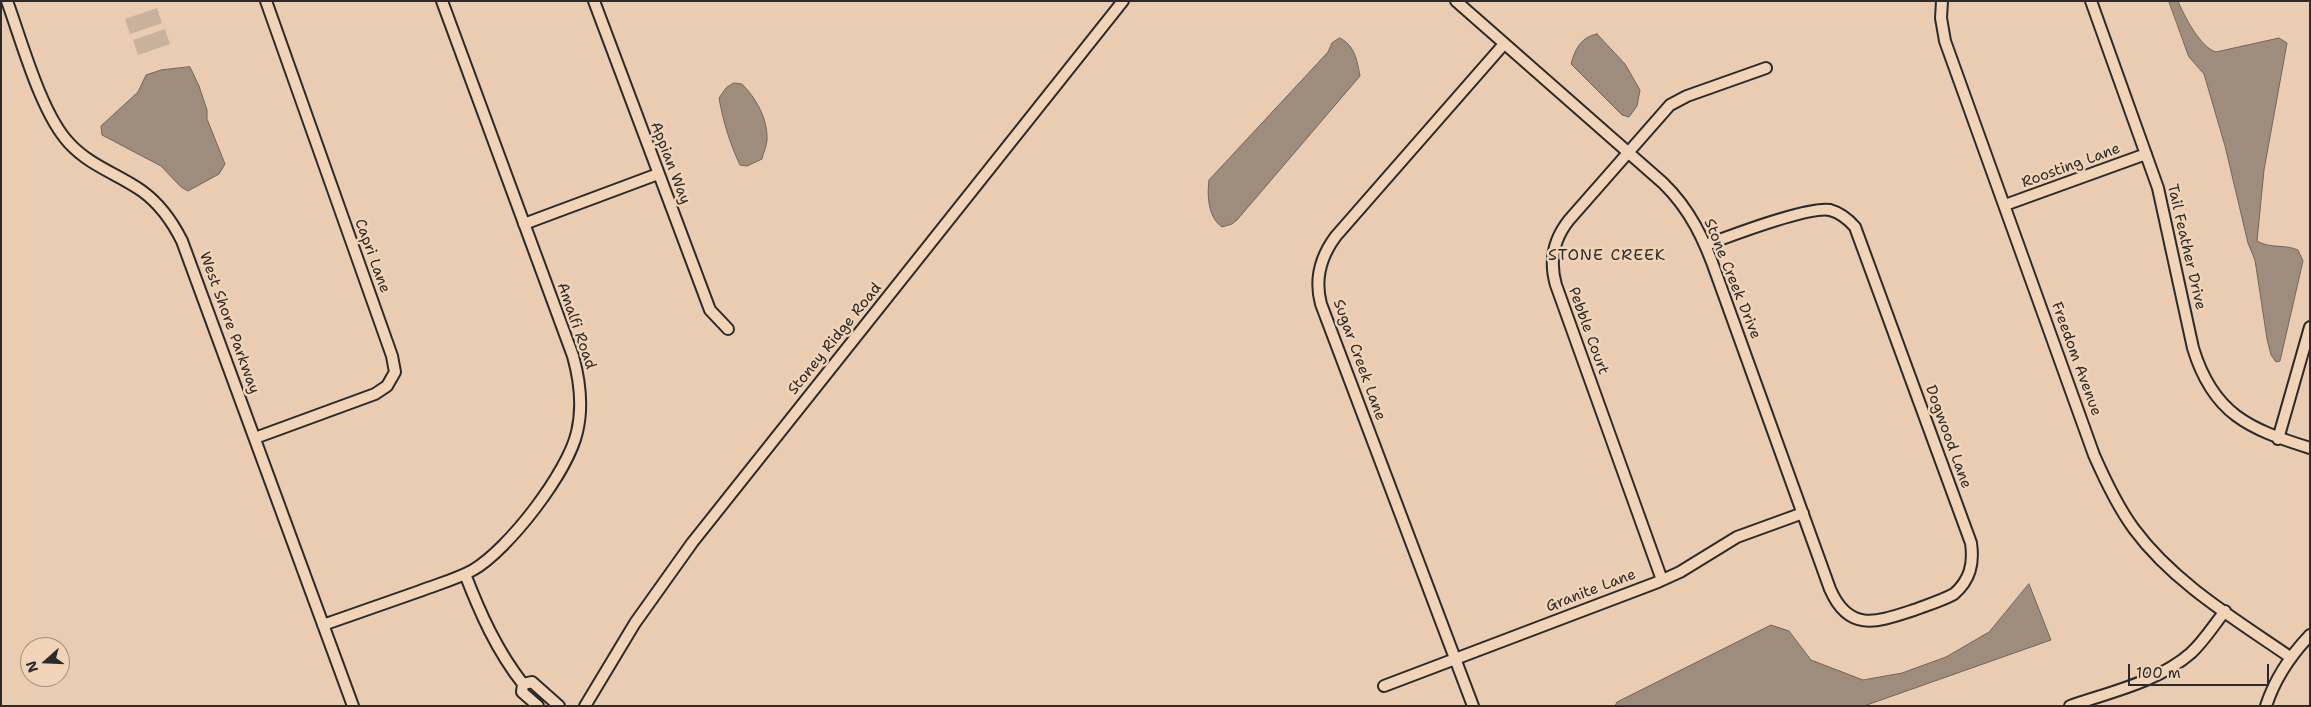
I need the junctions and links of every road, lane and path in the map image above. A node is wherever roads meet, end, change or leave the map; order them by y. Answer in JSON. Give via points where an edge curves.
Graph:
{"nodes":[{"id":1,"x":266,"y":1,"type":"edge"},
{"id":2,"x":442,"y":1,"type":"edge"},
{"id":3,"x":594,"y":1,"type":"edge"},
{"id":4,"x":1123,"y":1,"type":"edge"},
{"id":5,"x":1456,"y":1,"type":"edge"},
{"id":6,"x":1942,"y":1,"type":"edge"},
{"id":7,"x":2092,"y":1,"type":"edge"},
{"id":8,"x":5,"y":4,"type":"edge"},
{"id":9,"x":1504,"y":44,"type":"junction"},
{"id":10,"x":1766,"y":68,"type":"dead end"},
{"id":11,"x":1629,"y":153,"type":"junction"},
{"id":12,"x":2146,"y":154,"type":"junction"},
{"id":13,"x":658,"y":174,"type":"junction"},
{"id":14,"x":2005,"y":205,"type":"junction"},
{"id":15,"x":524,"y":224,"type":"junction"},
{"id":16,"x":1706,"y":245,"type":"junction"},
{"id":17,"x":2310,"y":327,"type":"edge"},
{"id":18,"x":728,"y":329,"type":"dead end"},
{"id":19,"x":255,"y":438,"type":"junction"},
{"id":20,"x":2278,"y":439,"type":"junction"},
{"id":21,"x":2310,"y":448,"type":"edge"},
{"id":22,"x":1803,"y":513,"type":"junction"},
{"id":23,"x":465,"y":574,"type":"junction"},
{"id":24,"x":1662,"y":580,"type":"junction"},
{"id":25,"x":2225,"y":611,"type":"junction"},
{"id":26,"x":323,"y":626,"type":"junction"},
{"id":27,"x":2310,"y":636,"type":"edge"},
{"id":28,"x":2290,"y":657,"type":"junction"},
{"id":29,"x":1455,"y":658,"type":"junction"},
{"id":30,"x":523,"y":684,"type":"junction"},
{"id":31,"x":1384,"y":686,"type":"dead end"},
{"id":32,"x":353,"y":706,"type":"edge"},
{"id":33,"x":538,"y":706,"type":"edge"},
{"id":34,"x":559,"y":706,"type":"edge"},
{"id":35,"x":585,"y":706,"type":"edge"},
{"id":36,"x":1473,"y":706,"type":"edge"},
{"id":37,"x":2070,"y":706,"type":"edge"},
{"id":38,"x":2266,"y":706,"type":"edge"}],
"edges":[{"from":1,"to":19,"type":"street","name":"Capri Lane","via":[[395,372],[387,386],[375,394]]},
{"from":2,"to":15,"type":"street","name":"Amalfi Road"},
{"from":3,"to":13,"type":"street","name":"Appian Way"},
{"from":4,"to":35,"type":"street","name":"Stoney Ridge Road","via":[[692,543],[635,623]]},
{"from":5,"to":9,"type":"street","name":"Stone Creek Drive"},
{"from":6,"to":14,"type":"street","name":"Freedom Avenue","via":[[1945,41]]},
{"from":7,"to":12,"type":"street","name":"Tail Feather Drive"},
{"from":8,"to":19,"type":"street","name":"West Shore Parkway","via":[[47,109],[63,136],[85,158],[152,199],[178,232]]},
{"from":9,"to":11,"type":"street","name":"Stone Creek Drive"},
{"from":9,"to":29,"type":"street","name":"Sugar Creek Lane","via":[[1336,236],[1322,258],[1318,280],[1321,304]]},
{"from":10,"to":11,"type":"street","name":"Pebble Court","via":[[1674,102]]},
{"from":11,"to":16,"type":"street","name":"Stone Creek Drive","via":[[1676,197]]},
{"from":11,"to":24,"type":"street","name":"Pebble Court","via":[[1562,228],[1552,268]]},
{"from":12,"to":14,"type":"street","name":"Roosting Lane"},
{"from":12,"to":20,"type":"street","name":"Tail Feather Drive","via":[[2162,203],[2200,368],[2232,413]]},
{"from":13,"to":15,"type":"street"},
{"from":13,"to":18,"type":"street","name":"Appian Way","via":[[710,310]]},
{"from":14,"to":25,"type":"street","name":"Freedom Avenue","via":[[2094,455],[2115,500],[2164,563],[2184,582]]},
{"from":15,"to":23,"type":"street","name":"Amalfi Road","via":[[576,368],[580,407],[577,432],[563,465],[516,531],[494,555]]},
{"from":16,"to":22,"type":"street","name":"Stone Creek Drive"},
{"from":16,"to":22,"type":"street","name":"Dogwood Lane","via":[[1815,210],[1837,212],[1855,227],[1971,543],[1969,575],[1961,588],[1945,599],[1883,620],[1859,620],[1844,612],[1835,599]]},
{"from":17,"to":20,"type":"street"},
{"from":19,"to":26,"type":"street","name":"West Shore Parkway"},
{"from":20,"to":21,"type":"street","name":"Tail Feather Drive"},
{"from":22,"to":24,"type":"street","name":"Granite Lane","via":[[1737,537]]},
{"from":23,"to":26,"type":"street","name":"Amalfi Road"},
{"from":23,"to":30,"type":"street","via":[[492,636]]},
{"from":24,"to":29,"type":"street","name":"Granite Lane"},
{"from":25,"to":28,"type":"street","name":"Freedom Avenue"},
{"from":25,"to":37,"type":"street","via":[[2198,646],[2174,665],[2143,680]]},
{"from":26,"to":32,"type":"street","name":"West Shore Parkway"},
{"from":27,"to":28,"type":"street"},
{"from":28,"to":38,"type":"street"},
{"from":29,"to":31,"type":"street","name":"Granite Lane"},
{"from":29,"to":36,"type":"street","name":"Sugar Creek Lane"},
{"from":30,"to":33,"type":"street","via":[[522,692]]},
{"from":30,"to":34,"type":"street","via":[[532,682]]}]}
